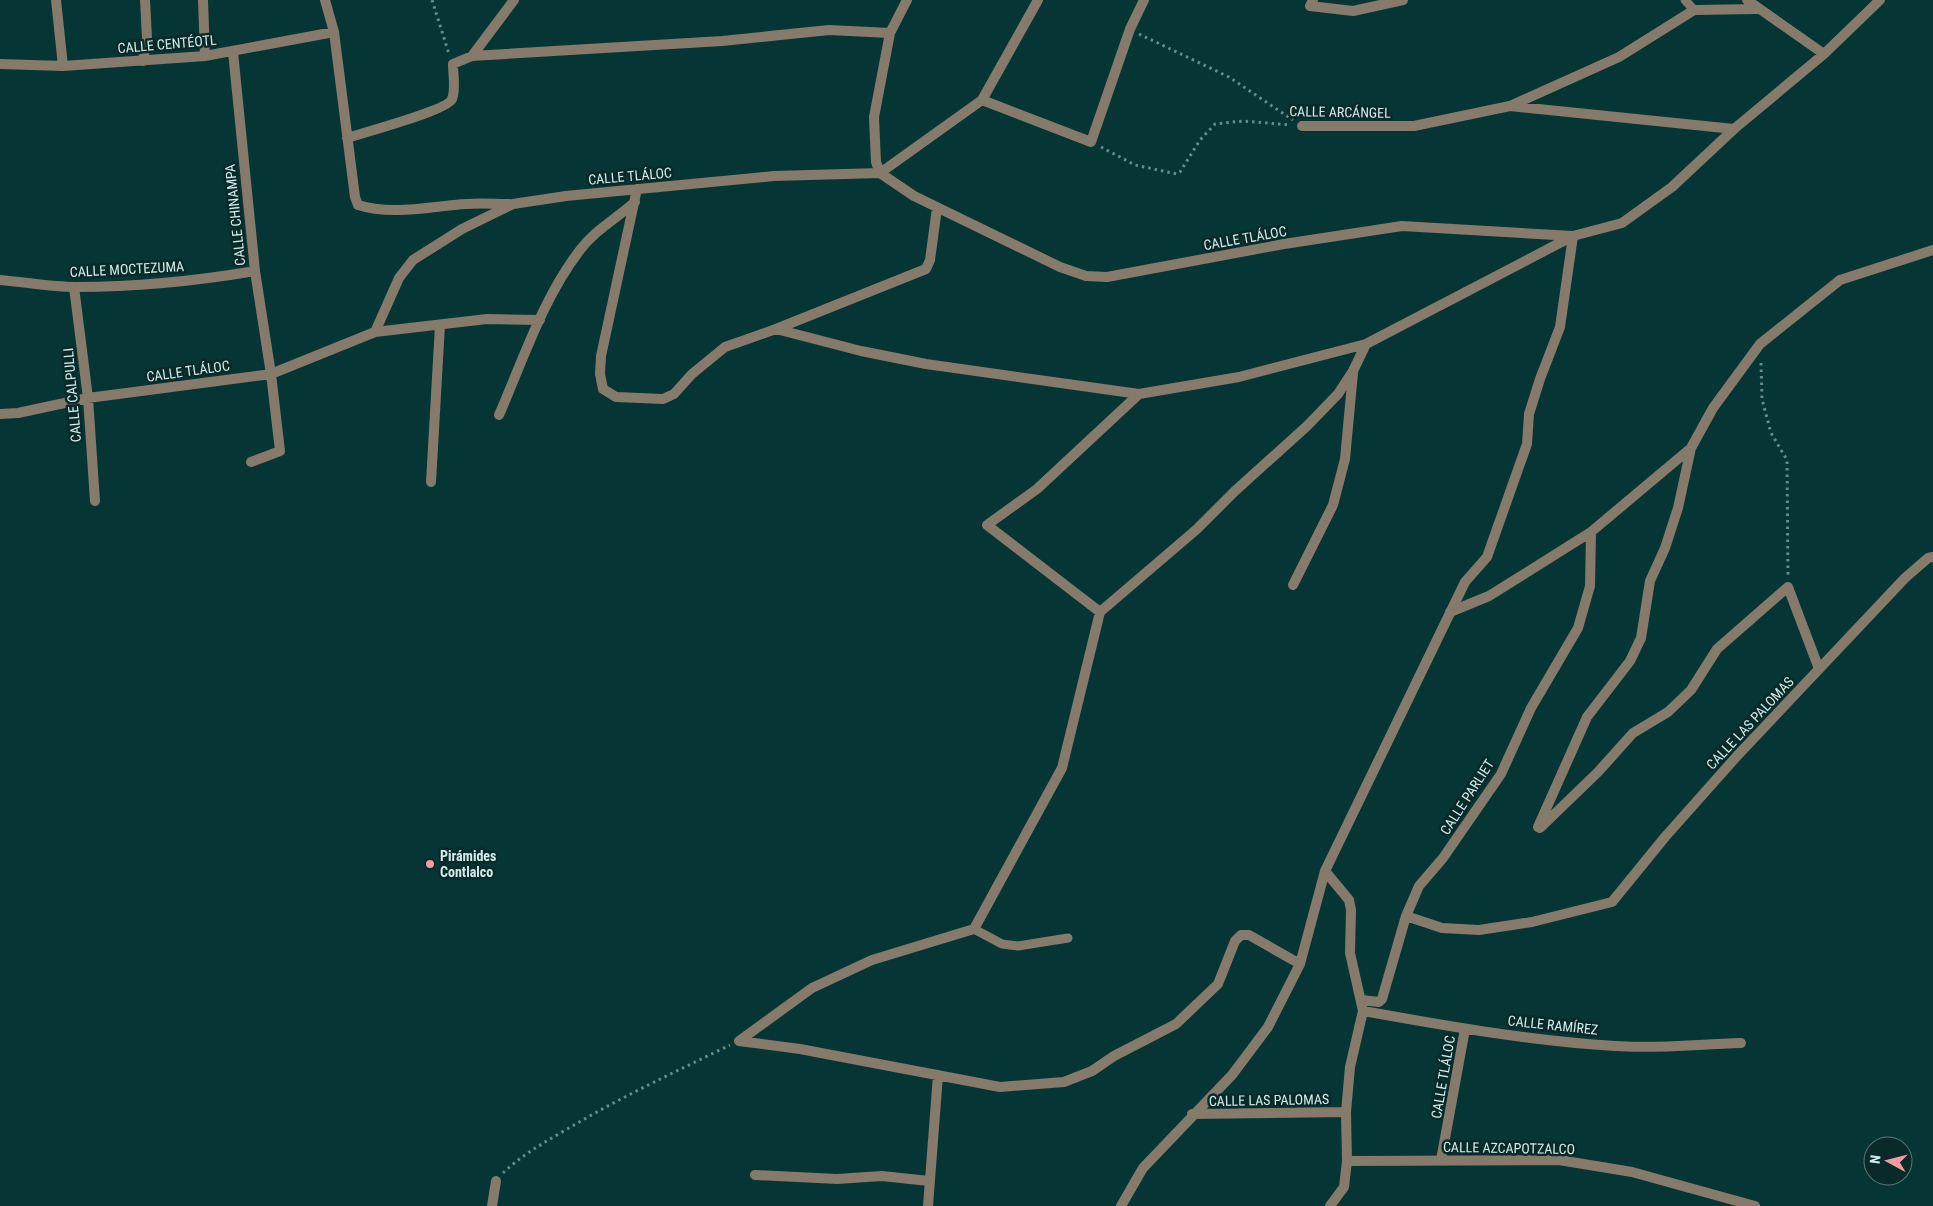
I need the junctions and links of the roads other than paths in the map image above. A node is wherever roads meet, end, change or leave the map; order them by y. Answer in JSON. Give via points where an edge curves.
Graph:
{"nodes":[{"id":1,"x":56,"y":0,"type":"edge"},
{"id":2,"x":145,"y":0,"type":"edge"},
{"id":3,"x":203,"y":0,"type":"edge"},
{"id":4,"x":324,"y":0,"type":"edge"},
{"id":5,"x":514,"y":0,"type":"edge"},
{"id":6,"x":907,"y":0,"type":"edge"},
{"id":7,"x":1038,"y":0,"type":"edge"},
{"id":8,"x":1144,"y":0,"type":"edge"},
{"id":9,"x":1313,"y":0,"type":"edge"},
{"id":10,"x":1403,"y":0,"type":"edge"},
{"id":11,"x":1685,"y":0,"type":"edge"},
{"id":12,"x":1747,"y":0,"type":"edge"},
{"id":13,"x":1880,"y":0,"type":"edge"},
{"id":14,"x":1758,"y":9,"type":"junction"},
{"id":15,"x":1694,"y":10,"type":"junction"},
{"id":16,"x":334,"y":32,"type":"junction"},
{"id":17,"x":890,"y":33,"type":"junction"},
{"id":18,"x":233,"y":52,"type":"junction"},
{"id":19,"x":1824,"y":54,"type":"junction"},
{"id":20,"x":205,"y":56,"type":"junction"},
{"id":21,"x":472,"y":56,"type":"junction"},
{"id":22,"x":142,"y":61,"type":"junction"},
{"id":23,"x":0,"y":64,"type":"edge"},
{"id":24,"x":62,"y":66,"type":"junction"},
{"id":25,"x":982,"y":100,"type":"junction"},
{"id":26,"x":1510,"y":106,"type":"junction"},
{"id":27,"x":1302,"y":126,"type":"road end"},
{"id":28,"x":1734,"y":129,"type":"junction"},
{"id":29,"x":347,"y":138,"type":"junction"},
{"id":30,"x":880,"y":173,"type":"junction"},
{"id":31,"x":636,"y":189,"type":"junction"},
{"id":32,"x":634,"y":202,"type":"junction"},
{"id":33,"x":513,"y":204,"type":"junction"},
{"id":34,"x":937,"y":208,"type":"junction"},
{"id":35,"x":1573,"y":236,"type":"junction"},
{"id":36,"x":1933,"y":250,"type":"edge"},
{"id":37,"x":255,"y":271,"type":"junction"},
{"id":38,"x":0,"y":280,"type":"edge"},
{"id":39,"x":74,"y":287,"type":"junction"},
{"id":40,"x":540,"y":320,"type":"junction"},
{"id":41,"x":440,"y":325,"type":"junction"},
{"id":42,"x":776,"y":329,"type":"junction"},
{"id":43,"x":374,"y":332,"type":"junction"},
{"id":44,"x":1366,"y":344,"type":"junction"},
{"id":45,"x":1353,"y":371,"type":"junction"},
{"id":46,"x":271,"y":374,"type":"junction"},
{"id":47,"x":1139,"y":394,"type":"junction"},
{"id":48,"x":88,"y":398,"type":"junction"},
{"id":49,"x":0,"y":414,"type":"edge"},
{"id":50,"x":499,"y":415,"type":"dead end"},
{"id":51,"x":1691,"y":448,"type":"junction"},
{"id":52,"x":251,"y":462,"type":"dead end"},
{"id":53,"x":431,"y":482,"type":"dead end"},
{"id":54,"x":95,"y":501,"type":"dead end"},
{"id":55,"x":1591,"y":532,"type":"junction"},
{"id":56,"x":1933,"y":557,"type":"edge"},
{"id":57,"x":1293,"y":585,"type":"dead end"},
{"id":58,"x":1100,"y":612,"type":"junction"},
{"id":59,"x":1450,"y":612,"type":"junction"},
{"id":60,"x":1819,"y":669,"type":"junction"},
{"id":61,"x":1325,"y":871,"type":"junction"},
{"id":62,"x":1406,"y":916,"type":"junction"},
{"id":63,"x":974,"y":928,"type":"junction"},
{"id":64,"x":1068,"y":938,"type":"dead end"},
{"id":65,"x":1300,"y":964,"type":"junction"},
{"id":66,"x":1362,"y":1000,"type":"junction"},
{"id":67,"x":1363,"y":1011,"type":"junction"},
{"id":68,"x":1465,"y":1029,"type":"junction"},
{"id":69,"x":1740,"y":1043,"type":"dead end"},
{"id":70,"x":938,"y":1075,"type":"junction"},
{"id":71,"x":1346,"y":1112,"type":"junction"},
{"id":72,"x":1192,"y":1114,"type":"junction"},
{"id":73,"x":1441,"y":1160,"type":"junction"},
{"id":74,"x":1347,"y":1161,"type":"junction"},
{"id":75,"x":755,"y":1175,"type":"dead end"},
{"id":76,"x":496,"y":1181,"type":"road end"},
{"id":77,"x":929,"y":1181,"type":"junction"},
{"id":78,"x":1717,"y":1201,"type":"edge"},
{"id":79,"x":492,"y":1206,"type":"edge"},
{"id":80,"x":928,"y":1206,"type":"edge"},
{"id":81,"x":1121,"y":1206,"type":"edge"},
{"id":82,"x":1330,"y":1206,"type":"edge"},
{"id":83,"x":1755,"y":1206,"type":"edge"}],
"edges":[{"from":1,"to":24,"type":"street"},
{"from":2,"to":22,"type":"street","via":[[147,38]]},
{"from":3,"to":20,"type":"street"},
{"from":4,"to":16,"type":"street"},
{"from":5,"to":21,"type":"street"},
{"from":6,"to":17,"type":"street"},
{"from":7,"to":25,"type":"street"},
{"from":8,"to":25,"type":"street","via":[[1130,29],[1091,142]]},
{"from":9,"to":10,"type":"street","via":[[1310,6],[1354,11]]},
{"from":11,"to":15,"type":"lane"},
{"from":12,"to":14,"type":"street"},
{"from":13,"to":19,"type":"street"},
{"from":14,"to":15,"type":"street"},
{"from":14,"to":19,"type":"street"},
{"from":15,"to":26,"type":"street","via":[[1619,56]]},
{"from":16,"to":18,"type":"street","name":"CALLE CENTÉOTL"},
{"from":16,"to":29,"type":"street"},
{"from":17,"to":21,"type":"street","via":[[829,30],[722,41]]},
{"from":17,"to":30,"type":"street","via":[[874,118],[876,162]]},
{"from":18,"to":20,"type":"street","name":"CALLE CENTÉOTL"},
{"from":18,"to":37,"type":"street","name":"CALLE CHINAMPA"},
{"from":19,"to":28,"type":"street"},
{"from":20,"to":22,"type":"street","name":"CALLE CENTÉOTL"},
{"from":21,"to":29,"type":"street","via":[[453,64],[453,95],[448,104]]},
{"from":22,"to":24,"type":"street","name":"CALLE CENTÉOTL"},
{"from":23,"to":24,"type":"street","name":"CALLE CENTÉOTL"},
{"from":25,"to":30,"type":"street"},
{"from":26,"to":27,"type":"street","name":"CALLE ARCÁNGEL","via":[[1414,126]]},
{"from":26,"to":28,"type":"street","name":"CALLE ARCÁNGEL"},
{"from":28,"to":35,"type":"street","via":[[1672,187],[1622,223]]},
{"from":29,"to":33,"type":"street","via":[[354,197],[358,205],[370,209]]},
{"from":30,"to":31,"type":"street","name":"CALLE TLÁLOC","via":[[774,176]]},
{"from":30,"to":34,"type":"street","name":"CALLE TLÁLOC"},
{"from":31,"to":32,"type":"street"},
{"from":31,"to":33,"type":"street","name":"CALLE TLÁLOC"},
{"from":32,"to":40,"type":"street","via":[[580,249]]},
{"from":32,"to":42,"type":"street","via":[[601,356],[603,389],[616,397],[663,399],[674,394],[692,374],[725,348]]},
{"from":33,"to":43,"type":"street","name":"CALLE TLÁLOC","via":[[462,229],[413,260],[399,278]]},
{"from":34,"to":35,"type":"street","name":"CALLE TLÁLOC","via":[[1060,267],[1086,276],[1107,277],[1402,226]]},
{"from":34,"to":42,"type":"street","via":[[926,269]]},
{"from":35,"to":44,"type":"street"},
{"from":35,"to":59,"type":"street","via":[[1560,327],[1529,414],[1527,444],[1487,557],[1464,582]]},
{"from":36,"to":51,"type":"street","via":[[1840,280],[1760,344],[1714,408]]},
{"from":37,"to":39,"type":"street","name":"CALLE MOCTEZUMA","via":[[212,278]]},
{"from":37,"to":46,"type":"street","name":"CALLE CHINAMPA"},
{"from":38,"to":39,"type":"street","name":"CALLE MOCTEZUMA"},
{"from":39,"to":48,"type":"street","name":"CALLE CALPULLI"},
{"from":40,"to":41,"type":"street","name":"CALLE TLÁLOC","via":[[487,319]]},
{"from":40,"to":50,"type":"street"},
{"from":41,"to":43,"type":"street","name":"CALLE TLÁLOC"},
{"from":41,"to":53,"type":"street"},
{"from":42,"to":47,"type":"street","via":[[926,364]]},
{"from":43,"to":46,"type":"street","name":"CALLE TLÁLOC"},
{"from":44,"to":45,"type":"street"},
{"from":44,"to":47,"type":"street","via":[[1239,377]]},
{"from":45,"to":57,"type":"street","via":[[1344,459],[1333,505]]},
{"from":45,"to":58,"type":"street","via":[[1338,394],[1307,426],[1197,529]]},
{"from":46,"to":48,"type":"street","name":"CALLE TLÁLOC"},
{"from":46,"to":52,"type":"street","name":"CALLE CHINAMPA","via":[[280,452]]},
{"from":47,"to":58,"type":"street","via":[[1037,489],[987,525]]},
{"from":48,"to":49,"type":"street","name":"CALLE TLÁLOC"},
{"from":48,"to":54,"type":"street","name":"CALLE CALPULLI"},
{"from":51,"to":55,"type":"street"},
{"from":51,"to":60,"type":"street","via":[[1678,508],[1650,581],[1641,638],[1630,661],[1587,717],[1538,827],[1598,772],[1633,733],[1674,707],[1691,690],[1717,649],[1788,587]]},
{"from":55,"to":59,"type":"street","via":[[1489,596]]},
{"from":55,"to":62,"type":"street","name":"CALLE PARLIET","via":[[1590,586],[1578,628],[1531,708],[1500,774],[1443,858],[1418,886]]},
{"from":56,"to":60,"type":"street","name":"CALLE LAS PALOMAS","via":[[1905,578]]},
{"from":58,"to":63,"type":"street","via":[[1062,768]]},
{"from":59,"to":61,"type":"street"},
{"from":60,"to":62,"type":"street","name":"CALLE LAS PALOMAS","via":[[1664,837],[1612,902],[1479,930],[1442,928]]},
{"from":61,"to":65,"type":"street"},
{"from":61,"to":66,"type":"street","via":[[1349,900],[1350,953]]},
{"from":62,"to":66,"type":"street","name":"CALLE PARLIET","via":[[1382,999],[1379,1002]]},
{"from":63,"to":64,"type":"lane","via":[[1002,944],[1018,946]]},
{"from":63,"to":70,"type":"street","via":[[872,960],[812,988],[739,1041],[800,1048]]},
{"from":65,"to":70,"type":"street","via":[[1249,935],[1240,935],[1218,984],[1196,1006],[1176,1024],[1092,1071],[1064,1082],[1000,1088]]},
{"from":65,"to":72,"type":"street","via":[[1268,1027],[1232,1075]]},
{"from":66,"to":67,"type":"street"},
{"from":67,"to":68,"type":"street","name":"CALLE RAMÍREZ"},
{"from":67,"to":71,"type":"street","via":[[1350,1068]]},
{"from":68,"to":69,"type":"street","name":"CALLE RAMÍREZ","via":[[1615,1046]]},
{"from":68,"to":73,"type":"street","name":"CALLE TLÁLOC"},
{"from":70,"to":77,"type":"street"},
{"from":71,"to":72,"type":"street","name":"CALLE LAS PALOMAS"},
{"from":71,"to":74,"type":"street"},
{"from":72,"to":81,"type":"street","via":[[1142,1168]]},
{"from":73,"to":74,"type":"street","name":"CALLE AZCAPOTZALCO"},
{"from":73,"to":78,"type":"street","name":"CALLE AZCAPOTZALCO","via":[[1559,1160],[1632,1172]]},
{"from":74,"to":82,"type":"street","via":[[1344,1187]]},
{"from":75,"to":77,"type":"street","via":[[837,1179],[882,1176]]},
{"from":76,"to":79,"type":"street"},
{"from":77,"to":80,"type":"street"},
{"from":78,"to":83,"type":"street","name":"CALLE AZCAPOTZALCO"}]}
